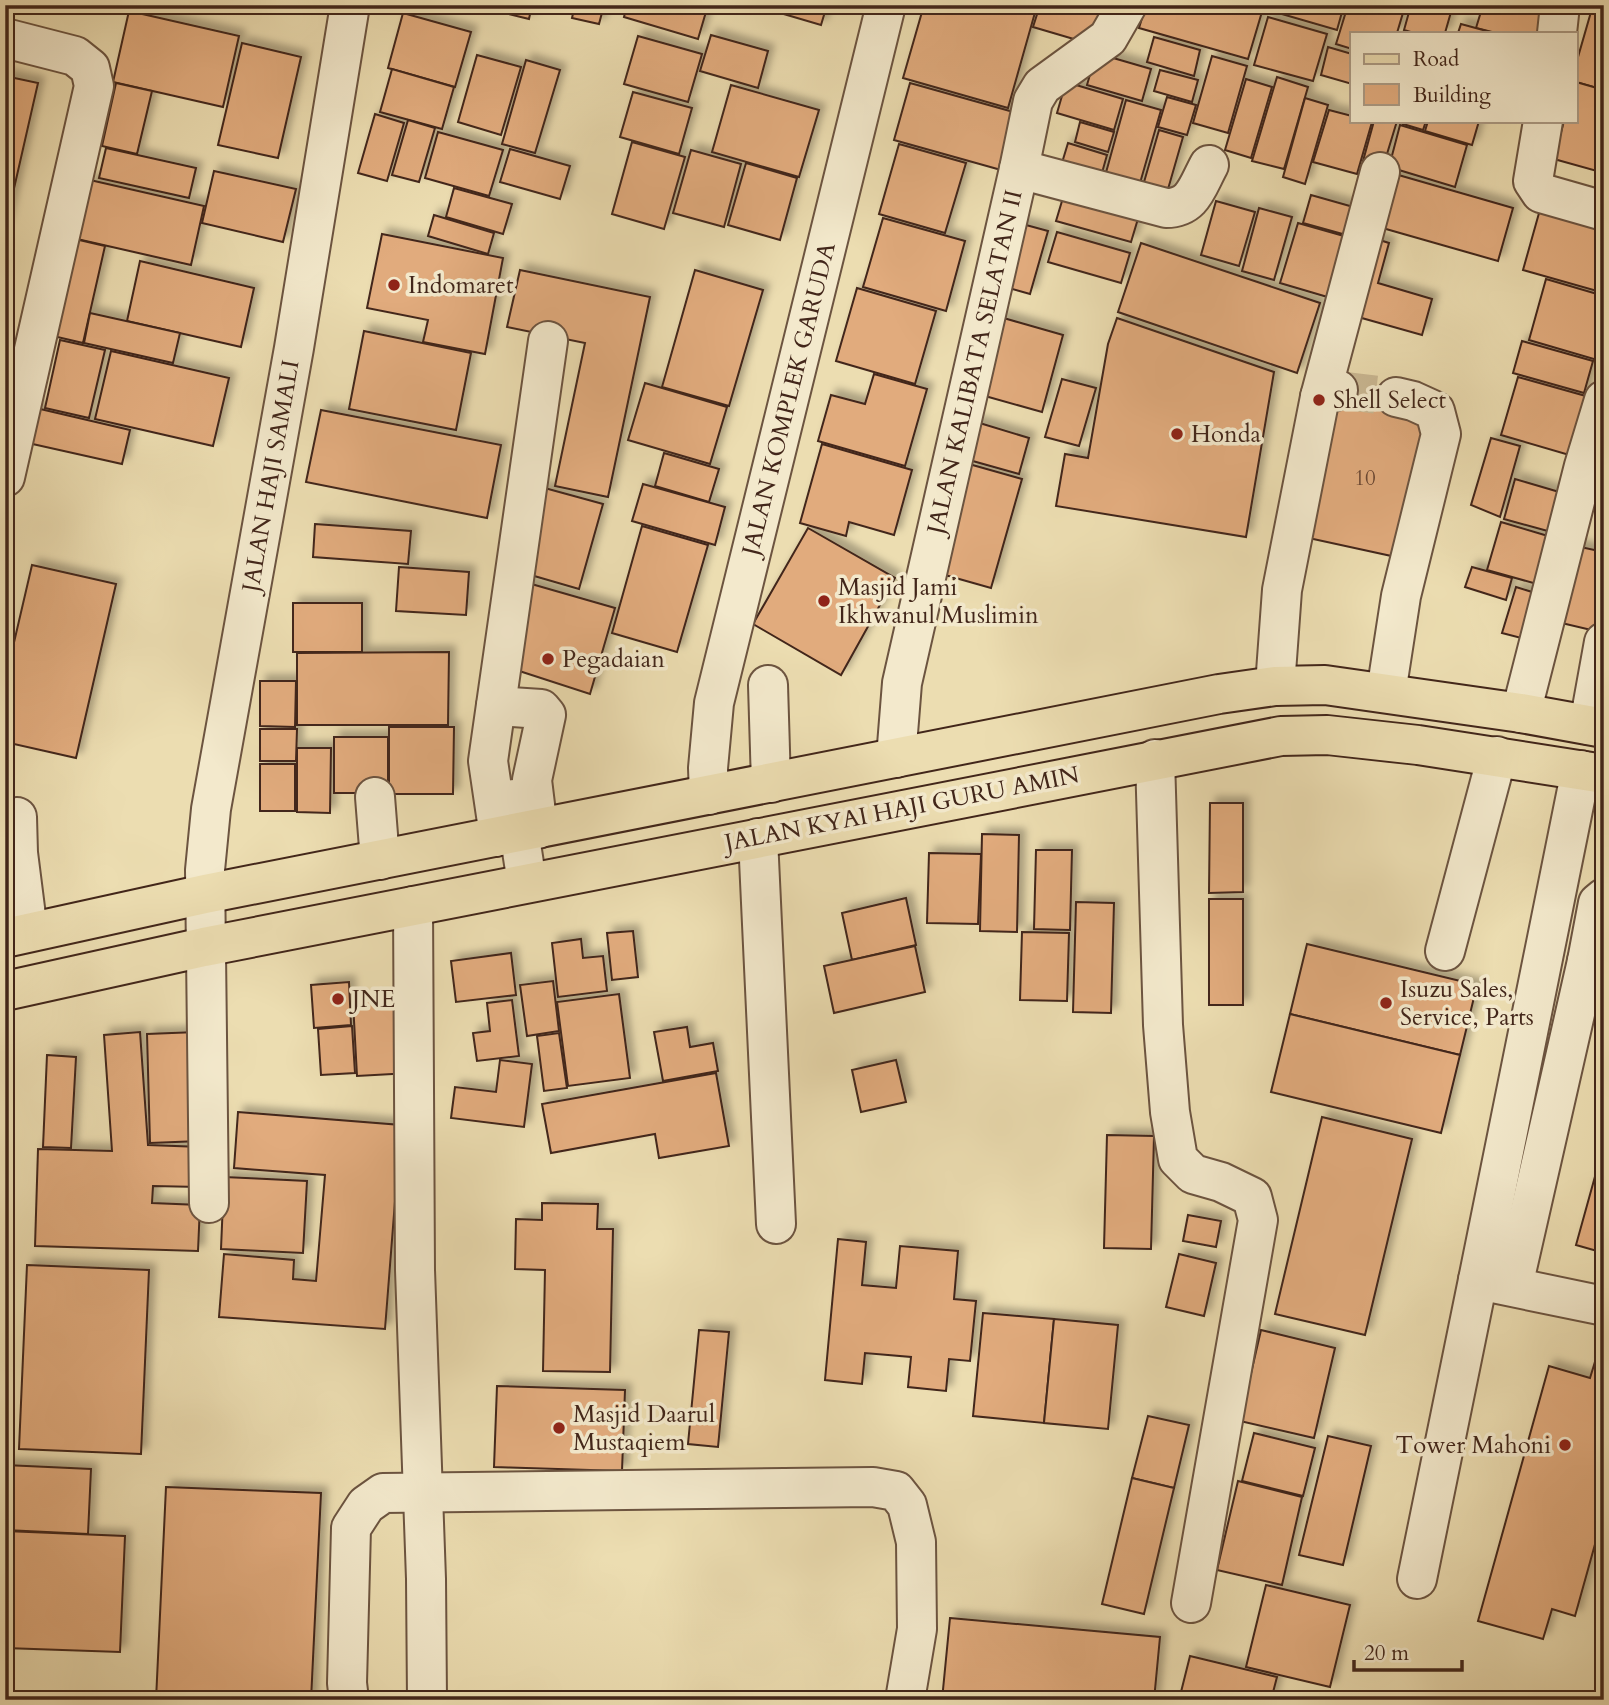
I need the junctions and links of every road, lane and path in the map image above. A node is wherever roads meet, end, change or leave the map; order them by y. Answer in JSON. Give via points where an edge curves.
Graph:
{"nodes":[{"id":1,"x":350,"y":5,"type":"edge"},
{"id":2,"x":886,"y":5,"type":"edge"},
{"id":3,"x":1127,"y":5,"type":"edge"},
{"id":4,"x":1560,"y":5,"type":"edge"},
{"id":5,"x":1557,"y":32,"type":"edge"},
{"id":6,"x":5,"y":38,"type":"edge"},
{"id":7,"x":1543,"y":122,"type":"edge"},
{"id":8,"x":1209,"y":165,"type":"dead end"},
{"id":9,"x":1019,"y":169,"type":"junction"},
{"id":10,"x":1380,"y":172,"type":"dead end"},
{"id":11,"x":1604,"y":211,"type":"edge"},
{"id":12,"x":548,"y":341,"type":"dead end"},
{"id":13,"x":1396,"y":397,"type":"tunnel mouth"},
{"id":14,"x":1604,"y":400,"type":"edge"},
{"id":15,"x":5,"y":477,"type":"edge"},
{"id":16,"x":1276,"y":669,"type":"junction"},
{"id":17,"x":1387,"y":681,"type":"junction"},
{"id":18,"x":768,"y":685,"type":"dead end"},
{"id":19,"x":1526,"y":693,"type":"junction"},
{"id":20,"x":1597,"y":695,"type":"edge"},
{"id":21,"x":507,"y":707,"type":"junction"},
{"id":22,"x":896,"y":750,"type":"junction"},
{"id":23,"x":1497,"y":756,"type":"junction"},
{"id":24,"x":1154,"y":759,"type":"junction"},
{"id":25,"x":770,"y":763,"type":"junction"},
{"id":26,"x":1592,"y":772,"type":"edge"},
{"id":27,"x":708,"y":782,"type":"junction"},
{"id":28,"x":376,"y":805,"type":"dead end"},
{"id":29,"x":515,"y":809,"type":"junction"},
{"id":30,"x":17,"y":835,"type":"dead end"},
{"id":31,"x":758,"y":838,"type":"junction"},
{"id":32,"x":380,"y":855,"type":"junction"},
{"id":33,"x":205,"y":882,"type":"junction"},
{"id":34,"x":527,"y":883,"type":"junction"},
{"id":35,"x":1604,"y":898,"type":"edge"},
{"id":36,"x":413,"y":906,"type":"junction"},
{"id":37,"x":19,"y":926,"type":"edge"},
{"id":38,"x":204,"y":947,"type":"junction"},
{"id":39,"x":1445,"y":951,"type":"dead end"},
{"id":40,"x":1596,"y":963,"type":"edge"},
{"id":41,"x":5,"y":990,"type":"edge"},
{"id":42,"x":209,"y":1203,"type":"dead end"},
{"id":43,"x":776,"y":1224,"type":"dead end"},
{"id":44,"x":1496,"y":1283,"type":"junction"},
{"id":45,"x":1604,"y":1306,"type":"edge"},
{"id":46,"x":422,"y":1492,"type":"junction"},
{"id":47,"x":1417,"y":1579,"type":"dead end"},
{"id":48,"x":1191,"y":1603,"type":"dead end"},
{"id":49,"x":349,"y":1700,"type":"edge"},
{"id":50,"x":428,"y":1700,"type":"edge"},
{"id":51,"x":905,"y":1700,"type":"edge"}],
"edges":[{"from":1,"to":33,"type":"street","name":"JALAN HAJI SAMALI","via":[[211,809]]},
{"from":2,"to":27,"type":"street","name":"JALAN KOMPLEK GARUDA","via":[[712,720]]},
{"from":3,"to":9,"type":"street","name":"JALAN KALIBATA SELATAN II","via":[[1108,38],[1042,86],[1033,101]]},
{"from":4,"to":5,"type":"street"},
{"from":6,"to":15,"type":"street","via":[[75,56],[90,68],[94,86]]},
{"from":7,"to":11,"type":"street","via":[[1535,188]]},
{"from":8,"to":9,"type":"street","via":[[1189,202],[1180,208]]},
{"from":9,"to":22,"type":"street","name":"JALAN KALIBATA SELATAN II","via":[[902,683]]},
{"from":10,"to":16,"type":"street","via":[[1282,590]]},
{"from":12,"to":21,"type":"street"},
{"from":13,"to":17,"type":"street","via":[[1435,411],[1441,434],[1401,596]]},
{"from":14,"to":19,"type":"street"},
{"from":16,"to":17,"type":"main road","name":"JALAN KYAI HAJI GURU AMIN","via":[[1325,685]]},
{"from":16,"to":22,"type":"main road","name":"JALAN KYAI HAJI GURU AMIN","via":[[1219,694]]},
{"from":17,"to":19,"type":"main road","name":"JALAN KYAI HAJI GURU AMIN"},
{"from":18,"to":25,"type":"street"},
{"from":19,"to":20,"type":"main road","name":"JALAN KYAI HAJI GURU AMIN"},
{"from":21,"to":29,"type":"street"},
{"from":21,"to":29,"type":"street","via":[[541,709],[547,715]]},
{"from":22,"to":25,"type":"main road","name":"JALAN KYAI HAJI GURU AMIN"},
{"from":23,"to":24,"type":"main road","name":"JALAN KYAI HAJI GURU AMIN","via":[[1306,735]]},
{"from":23,"to":26,"type":"main road","name":"JALAN KYAI HAJI GURU AMIN"},
{"from":23,"to":39,"type":"street"},
{"from":24,"to":31,"type":"main road","name":"JALAN KYAI HAJI GURU AMIN"},
{"from":24,"to":48,"type":"street","via":[[1163,1025],[1178,1160],[1193,1174],[1252,1197],[1258,1220]]},
{"from":25,"to":27,"type":"main road","name":"JALAN KYAI HAJI GURU AMIN"},
{"from":26,"to":44,"type":"street"},
{"from":27,"to":29,"type":"main road","name":"JALAN KYAI HAJI GURU AMIN"},
{"from":28,"to":32,"type":"street"},
{"from":29,"to":32,"type":"main road","name":"JALAN KYAI HAJI GURU AMIN"},
{"from":29,"to":34,"type":"street"},
{"from":30,"to":37,"type":"street"},
{"from":31,"to":34,"type":"main road","name":"JALAN KYAI HAJI GURU AMIN"},
{"from":31,"to":43,"type":"street"},
{"from":32,"to":33,"type":"main road","name":"JALAN KYAI HAJI GURU AMIN"},
{"from":33,"to":37,"type":"main road","name":"JALAN KYAI HAJI GURU AMIN"},
{"from":33,"to":38,"type":"street","name":"JALAN HAJI SAMALI"},
{"from":34,"to":36,"type":"main road","name":"JALAN KYAI HAJI GURU AMIN"},
{"from":35,"to":40,"type":"street","via":[[1598,904]]},
{"from":36,"to":38,"type":"main road","name":"JALAN KYAI HAJI GURU AMIN"},
{"from":36,"to":46,"type":"street","via":[[415,1269]]},
{"from":38,"to":41,"type":"main road","name":"JALAN KYAI HAJI GURU AMIN"},
{"from":38,"to":42,"type":"street","name":"JALAN HAJI SAMALI"},
{"from":40,"to":44,"type":"street"},
{"from":44,"to":45,"type":"street"},
{"from":44,"to":47,"type":"street"},
{"from":46,"to":49,"type":"street","via":[[383,1493],[366,1505],[351,1528]]},
{"from":46,"to":50,"type":"street"},
{"from":46,"to":51,"type":"street","via":[[897,1491],[907,1505],[916,1542],[917,1629]]}]}
